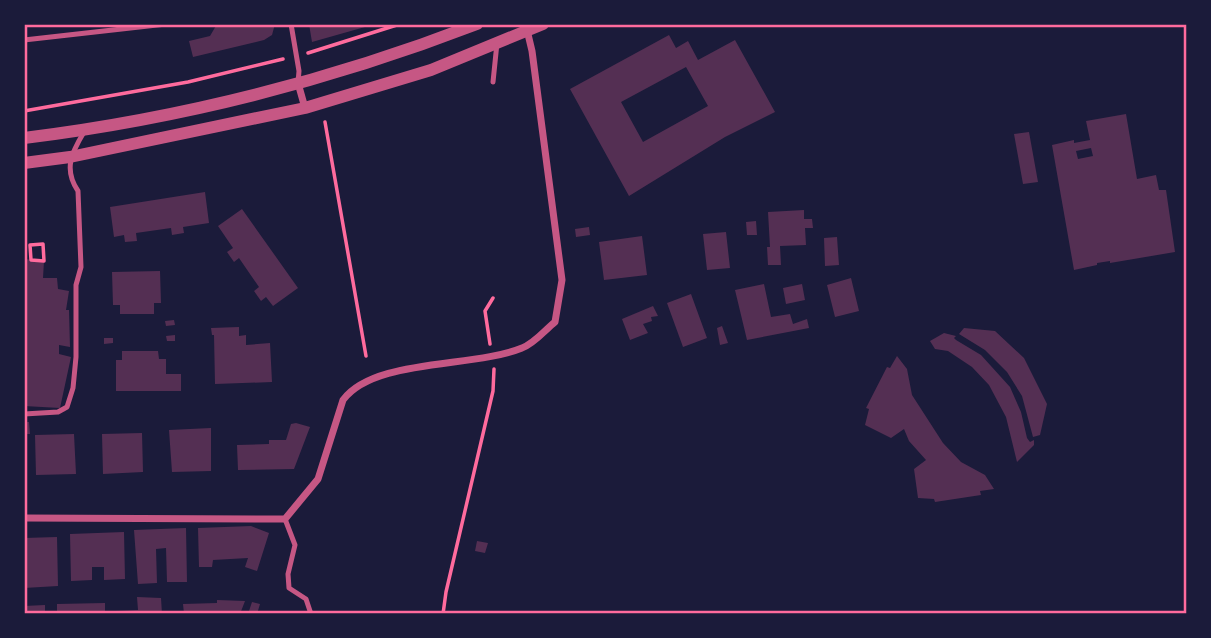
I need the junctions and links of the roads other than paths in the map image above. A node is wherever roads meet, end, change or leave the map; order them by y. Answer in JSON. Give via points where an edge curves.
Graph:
{"nodes":[{"id":1,"x":166,"y":24,"type":"edge"},
{"id":2,"x":291,"y":24,"type":"edge"},
{"id":3,"x":477,"y":24,"type":"edge"},
{"id":4,"x":543,"y":24,"type":"edge"},
{"id":5,"x":527,"y":28,"type":"edge"},
{"id":6,"x":24,"y":40,"type":"edge"},
{"id":7,"x":497,"y":43,"type":"junction"},
{"id":8,"x":493,"y":82,"type":"dead end"},
{"id":9,"x":298,"y":83,"type":"junction"},
{"id":10,"x":304,"y":108,"type":"junction"},
{"id":11,"x":86,"y":128,"type":"junction"},
{"id":12,"x":24,"y":138,"type":"edge"},
{"id":13,"x":70,"y":157,"type":"junction"},
{"id":14,"x":24,"y":163,"type":"edge"},
{"id":15,"x":24,"y":414,"type":"edge"},
{"id":16,"x":24,"y":517,"type":"edge"},
{"id":17,"x":285,"y":519,"type":"junction"},
{"id":18,"x":311,"y":614,"type":"edge"}],
"edges":[{"from":1,"to":6,"type":"lane"},
{"from":2,"to":9,"type":"lane"},
{"from":3,"to":9,"type":"street","via":[[417,48]]},
{"from":4,"to":5,"type":"street"},
{"from":5,"to":7,"type":"street"},
{"from":5,"to":17,"type":"street","via":[[562,280],[555,321],[524,348],[373,377],[351,389],[343,400],[318,479]]},
{"from":7,"to":8,"type":"lane"},
{"from":7,"to":10,"type":"street","via":[[431,70]]},
{"from":9,"to":10,"type":"street"},
{"from":9,"to":11,"type":"street","via":[[181,112]]},
{"from":10,"to":13,"type":"street"},
{"from":11,"to":12,"type":"street"},
{"from":11,"to":13,"type":"lane"},
{"from":13,"to":14,"type":"street"},
{"from":13,"to":15,"type":"lane","via":[[78,191],[81,267],[76,285],[73,388],[67,407],[58,412]]},
{"from":16,"to":17,"type":"street"},
{"from":17,"to":18,"type":"lane","via":[[295,545],[289,588],[306,599]]}]}
